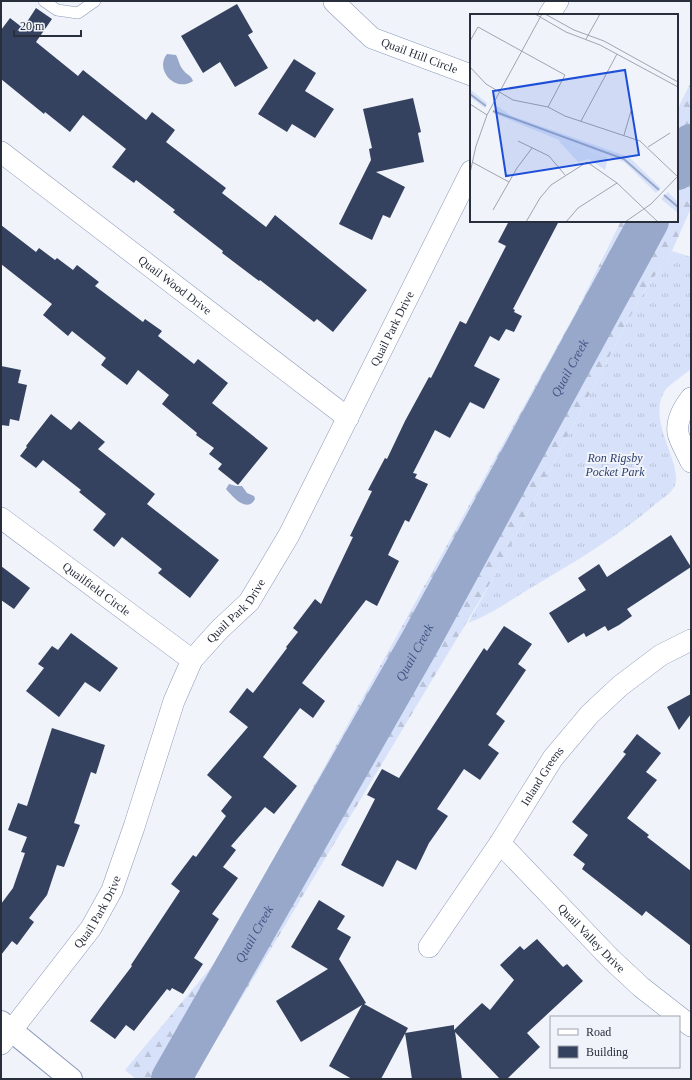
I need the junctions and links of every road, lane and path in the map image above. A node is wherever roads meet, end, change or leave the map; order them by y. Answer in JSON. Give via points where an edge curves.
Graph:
{"nodes":[{"id":1,"x":44,"y":1,"type":"edge"},
{"id":2,"x":95,"y":1,"type":"edge"},
{"id":3,"x":558,"y":1,"type":"edge"},
{"id":4,"x":334,"y":2,"type":"edge"},
{"id":5,"x":550,"y":14,"type":"edge"},
{"id":6,"x":470,"y":75,"type":"edge"},
{"id":7,"x":1,"y":152,"type":"edge"},
{"id":8,"x":470,"y":173,"type":"edge"},
{"id":9,"x":691,"y":398,"type":"edge"},
{"id":10,"x":348,"y":418,"type":"junction"},
{"id":11,"x":691,"y":462,"type":"edge"},
{"id":12,"x":1,"y":518,"type":"edge"},
{"id":13,"x":691,"y":640,"type":"edge"},
{"id":14,"x":192,"y":660,"type":"junction"},
{"id":15,"x":500,"y":843,"type":"junction"},
{"id":16,"x":429,"y":947,"type":"dead end"},
{"id":17,"x":678,"y":1016,"type":"edge"},
{"id":18,"x":680,"y":1017,"type":"edge"},
{"id":19,"x":691,"y":1026,"type":"edge"},
{"id":20,"x":5,"y":1032,"type":"edge"},
{"id":21,"x":71,"y":1079,"type":"edge"}],
"edges":[{"from":1,"to":2,"type":"lane","via":[[57,10],[78,14]]},
{"from":3,"to":5,"type":"street"},
{"from":4,"to":6,"type":"street","name":"Quail Hill Circle","via":[[372,38]]},
{"from":7,"to":10,"type":"street","name":"Quail Wood Drive"},
{"from":8,"to":10,"type":"street","name":"Quail Park Drive"},
{"from":9,"to":11,"type":"street","via":[[680,417],[678,433]]},
{"from":10,"to":14,"type":"street","name":"Quail Park Drive","via":[[290,534],[263,581],[249,602]]},
{"from":12,"to":14,"type":"street","name":"Quailfield Circle"},
{"from":13,"to":15,"type":"street","name":"Inland Greens","via":[[661,655],[620,686],[590,714],[553,758]]},
{"from":14,"to":20,"type":"street","name":"Quail Park Drive","via":[[174,700],[112,890],[91,928]]},
{"from":15,"to":16,"type":"street","name":"Inland Greens"},
{"from":15,"to":17,"type":"street","name":"Quail Valley Drive","via":[[612,959],[641,987]]},
{"from":18,"to":19,"type":"street","name":"Quail Valley Drive"},
{"from":20,"to":21,"type":"street"}]}
